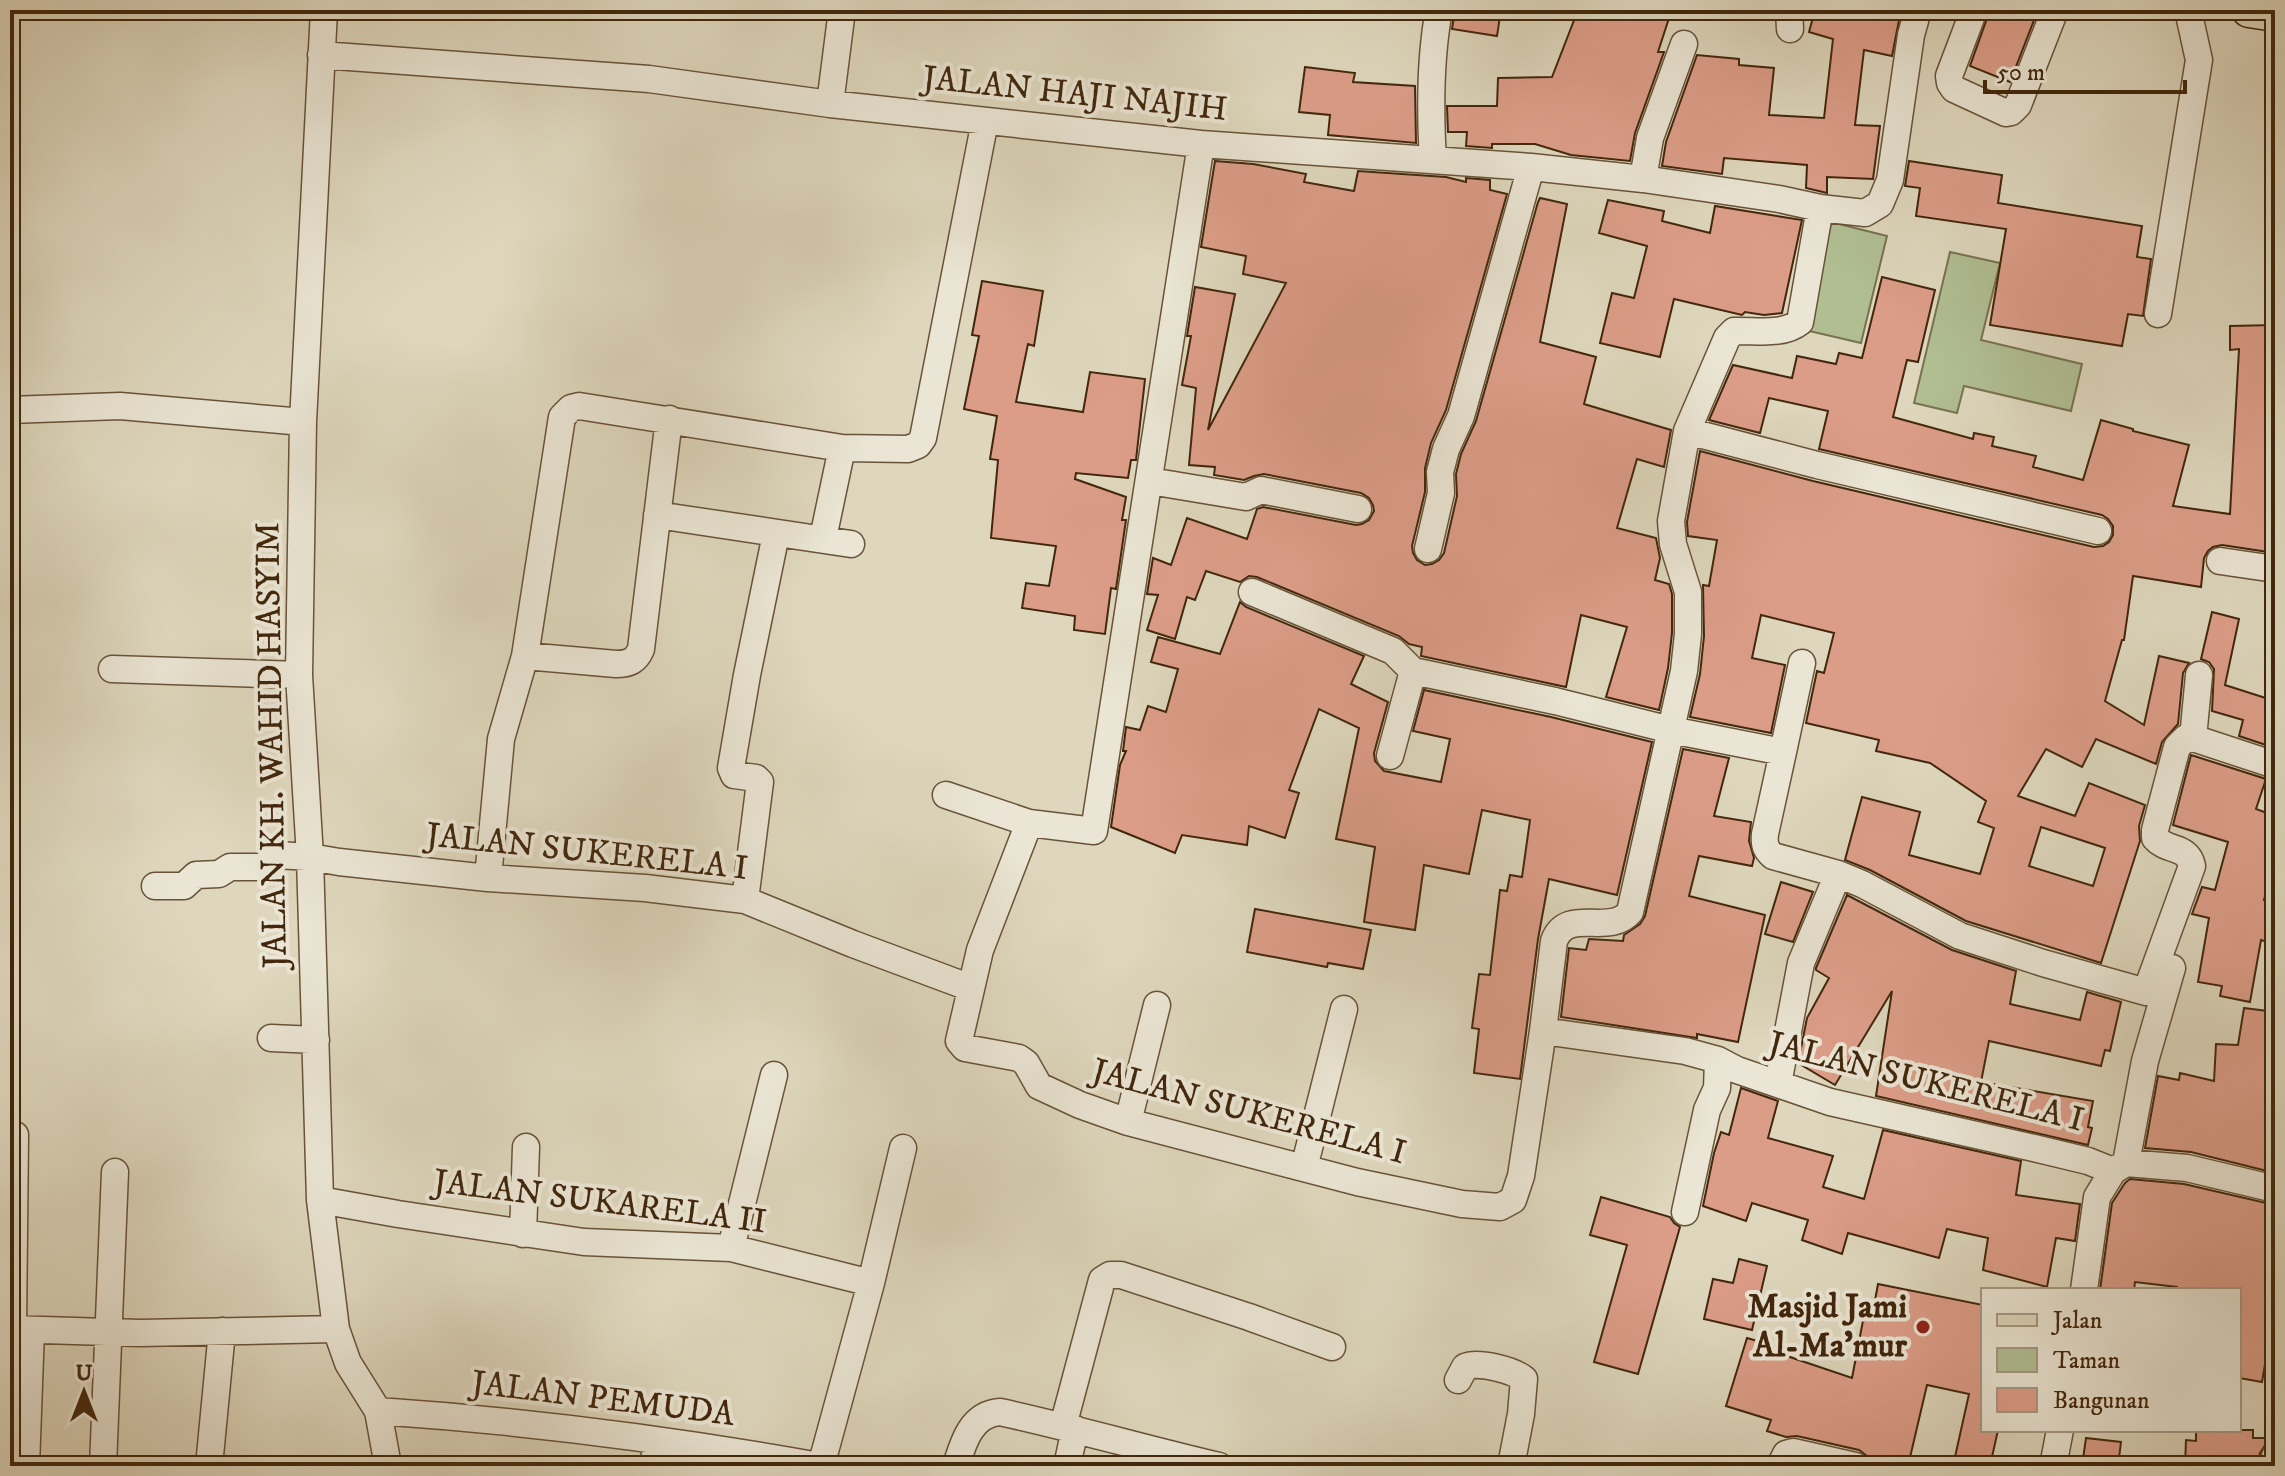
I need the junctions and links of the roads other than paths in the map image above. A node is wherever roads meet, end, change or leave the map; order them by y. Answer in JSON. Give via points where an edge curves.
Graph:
{"nodes":[{"id":1,"x":324,"y":10,"type":"edge"},
{"id":2,"x":842,"y":10,"type":"edge"},
{"id":3,"x":1439,"y":10,"type":"edge"},
{"id":4,"x":1918,"y":10,"type":"edge"},
{"id":5,"x":1974,"y":10,"type":"edge"},
{"id":6,"x":2055,"y":10,"type":"edge"},
{"id":7,"x":2188,"y":10,"type":"edge"},
{"id":8,"x":2249,"y":10,"type":"edge"},
{"id":9,"x":2275,"y":14,"type":"edge"},
{"id":10,"x":1684,"y":44,"type":"dead end"},
{"id":11,"x":321,"y":55,"type":"junction"},
{"id":12,"x":830,"y":104,"type":"junction"},
{"id":13,"x":985,"y":121,"type":"junction"},
{"id":14,"x":1201,"y":144,"type":"junction"},
{"id":15,"x":1433,"y":160,"type":"junction"},
{"id":16,"x":1531,"y":167,"type":"junction"},
{"id":17,"x":1643,"y":179,"type":"junction"},
{"id":18,"x":1820,"y":208,"type":"junction"},
{"id":19,"x":2158,"y":314,"type":"dead end"},
{"id":20,"x":10,"y":410,"type":"edge"},
{"id":21,"x":669,"y":419,"type":"junction"},
{"id":22,"x":303,"y":422,"type":"junction"},
{"id":23,"x":1687,"y":431,"type":"junction"},
{"id":24,"x":842,"y":448,"type":"junction"},
{"id":25,"x":1150,"y":481,"type":"junction"},
{"id":26,"x":1358,"y":509,"type":"dead end"},
{"id":27,"x":657,"y":515,"type":"junction"},
{"id":28,"x":2098,"y":531,"type":"dead end"},
{"id":29,"x":776,"y":534,"type":"junction"},
{"id":30,"x":823,"y":538,"type":"junction"},
{"id":31,"x":851,"y":544,"type":"dead end"},
{"id":32,"x":1428,"y":549,"type":"dead end"},
{"id":33,"x":2220,"y":561,"type":"dead end"},
{"id":34,"x":2275,"y":569,"type":"edge"},
{"id":35,"x":1252,"y":592,"type":"dead end"},
{"id":36,"x":525,"y":656,"type":"junction"},
{"id":37,"x":1802,"y":663,"type":"dead end"},
{"id":38,"x":112,"y":669,"type":"dead end"},
{"id":39,"x":1413,"y":671,"type":"junction"},
{"id":40,"x":299,"y":675,"type":"junction"},
{"id":41,"x":2199,"y":675,"type":"dead end"},
{"id":42,"x":1671,"y":730,"type":"junction"},
{"id":43,"x":2193,"y":738,"type":"junction"},
{"id":44,"x":1783,"y":752,"type":"junction"},
{"id":45,"x":1390,"y":756,"type":"dead end"},
{"id":46,"x":2275,"y":765,"type":"edge"},
{"id":47,"x":946,"y":795,"type":"dead end"},
{"id":48,"x":1029,"y":823,"type":"junction"},
{"id":49,"x":310,"y":857,"type":"junction"},
{"id":50,"x":1838,"y":874,"type":"junction"},
{"id":51,"x":488,"y":878,"type":"junction"},
{"id":52,"x":155,"y":886,"type":"dead end"},
{"id":53,"x":745,"y":900,"type":"junction"},
{"id":54,"x":2179,"y":903,"type":"junction"},
{"id":55,"x":971,"y":988,"type":"junction"},
{"id":56,"x":1157,"y":1005,"type":"dead end"},
{"id":57,"x":1344,"y":1009,"type":"dead end"},
{"id":58,"x":1543,"y":1031,"type":"junction"},
{"id":59,"x":271,"y":1038,"type":"dead end"},
{"id":60,"x":316,"y":1040,"type":"junction"},
{"id":61,"x":1718,"y":1060,"type":"junction"},
{"id":62,"x":774,"y":1075,"type":"dead end"},
{"id":63,"x":1778,"y":1084,"type":"junction"},
{"id":64,"x":1128,"y":1122,"type":"junction"},
{"id":65,"x":15,"y":1135,"type":"dead end"},
{"id":66,"x":526,"y":1147,"type":"dead end"},
{"id":67,"x":903,"y":1148,"type":"dead end"},
{"id":68,"x":2120,"y":1167,"type":"junction"},
{"id":69,"x":1304,"y":1168,"type":"junction"},
{"id":70,"x":115,"y":1172,"type":"dead end"},
{"id":71,"x":2275,"y":1189,"type":"edge"},
{"id":72,"x":320,"y":1200,"type":"junction"},
{"id":73,"x":1685,"y":1212,"type":"dead end"},
{"id":74,"x":523,"y":1234,"type":"junction"},
{"id":75,"x":731,"y":1248,"type":"junction"},
{"id":76,"x":871,"y":1283,"type":"junction"},
{"id":77,"x":2084,"y":1288,"type":"edge"},
{"id":78,"x":18,"y":1329,"type":"edge"},
{"id":79,"x":336,"y":1329,"type":"junction"},
{"id":80,"x":222,"y":1331,"type":"junction"},
{"id":81,"x":107,"y":1332,"type":"junction"},
{"id":82,"x":1332,"y":1347,"type":"dead end"},
{"id":83,"x":1458,"y":1380,"type":"dead end"},
{"id":84,"x":378,"y":1411,"type":"junction"},
{"id":85,"x":1069,"y":1427,"type":"junction"},
{"id":86,"x":2060,"y":1432,"type":"edge"},
{"id":87,"x":661,"y":1441,"type":"junction"},
{"id":88,"x":2275,"y":1457,"type":"edge"},
{"id":89,"x":26,"y":1466,"type":"edge"},
{"id":90,"x":103,"y":1466,"type":"edge"},
{"id":91,"x":209,"y":1466,"type":"edge"},
{"id":92,"x":388,"y":1466,"type":"edge"},
{"id":93,"x":651,"y":1466,"type":"edge"},
{"id":94,"x":820,"y":1466,"type":"edge"},
{"id":95,"x":956,"y":1466,"type":"edge"},
{"id":96,"x":1067,"y":1466,"type":"edge"},
{"id":97,"x":1219,"y":1466,"type":"edge"},
{"id":98,"x":1511,"y":1466,"type":"edge"},
{"id":99,"x":1780,"y":1466,"type":"edge"},
{"id":100,"x":1855,"y":1466,"type":"edge"},
{"id":101,"x":2053,"y":1466,"type":"edge"},
{"id":102,"x":2273,"y":1466,"type":"edge"}],
"edges":[{"from":1,"to":11,"type":"street","name":"JALAN KH. WAHID HASYIM"},
{"from":2,"to":12,"type":"street"},
{"from":3,"to":15,"type":"street"},
{"from":4,"to":18,"type":"street","name":"JALAN HAJI NAJIH","via":[[1885,196],[1865,213]]},
{"from":5,"to":6,"type":"street","via":[[1950,83],[2006,113],[2018,105]]},
{"from":7,"to":19,"type":"street","via":[[2199,60]]},
{"from":8,"to":9,"type":"main road"},
{"from":10,"to":17,"type":"street","via":[[1650,138]]},
{"from":11,"to":12,"type":"street","name":"JALAN HAJI NAJIH","via":[[649,79]]},
{"from":11,"to":22,"type":"street","name":"JALAN KH. WAHID HASYIM"},
{"from":12,"to":13,"type":"street","name":"JALAN HAJI NAJIH"},
{"from":13,"to":14,"type":"street","name":"JALAN HAJI NAJIH"},
{"from":13,"to":24,"type":"street","via":[[923,438],[908,449]]},
{"from":14,"to":15,"type":"street","name":"JALAN HAJI NAJIH"},
{"from":14,"to":25,"type":"street"},
{"from":15,"to":16,"type":"street","name":"JALAN HAJI NAJIH"},
{"from":16,"to":17,"type":"street","name":"JALAN HAJI NAJIH"},
{"from":16,"to":32,"type":"street","via":[[1461,416],[1446,449]]},
{"from":17,"to":18,"type":"street","name":"JALAN HAJI NAJIH"},
{"from":18,"to":23,"type":"street","via":[[1800,322],[1779,331],[1734,331]]},
{"from":20,"to":22,"type":"street","via":[[120,406]]},
{"from":21,"to":24,"type":"street"},
{"from":21,"to":27,"type":"street"},
{"from":21,"to":36,"type":"street","via":[[579,406],[565,411]]},
{"from":22,"to":40,"type":"street","name":"JALAN KH. WAHID HASYIM"},
{"from":23,"to":28,"type":"street"},
{"from":23,"to":42,"type":"street","via":[[1671,521],[1688,592],[1688,634]]},
{"from":24,"to":30,"type":"street"},
{"from":25,"to":26,"type":"street","via":[[1246,497],[1261,490]]},
{"from":25,"to":48,"type":"street","via":[[1094,831]]},
{"from":27,"to":29,"type":"street"},
{"from":27,"to":36,"type":"street","via":[[637,658],[616,664]]},
{"from":29,"to":30,"type":"street"},
{"from":29,"to":53,"type":"street","via":[[731,768],[734,775],[760,782]]},
{"from":30,"to":31,"type":"street"},
{"from":33,"to":34,"type":"street"},
{"from":35,"to":39,"type":"street","via":[[1393,651]]},
{"from":36,"to":51,"type":"street","via":[[501,739]]},
{"from":37,"to":44,"type":"street"},
{"from":38,"to":40,"type":"street"},
{"from":39,"to":42,"type":"street"},
{"from":39,"to":45,"type":"street"},
{"from":40,"to":49,"type":"street","name":"JALAN KH. WAHID HASYIM"},
{"from":41,"to":43,"type":"street"},
{"from":42,"to":44,"type":"street"},
{"from":42,"to":58,"type":"street","via":[[1630,912],[1616,922],[1573,922],[1558,932]]},
{"from":43,"to":46,"type":"street"},
{"from":43,"to":54,"type":"street","via":[[2177,747],[2155,830],[2158,842],[2190,857],[2192,866]]},
{"from":44,"to":50,"type":"street","via":[[1765,834],[1767,850]]},
{"from":47,"to":48,"type":"street"},
{"from":48,"to":55,"type":"street","via":[[980,950]]},
{"from":49,"to":51,"type":"street","name":"JALAN SUKERELA I"},
{"from":49,"to":52,"type":"street","name":"JALAN SUKERELA I","via":[[277,855],[265,867],[230,867],[219,874],[196,875],[184,886]]},
{"from":49,"to":60,"type":"street","name":"JALAN KH. WAHID HASYIM"},
{"from":50,"to":54,"type":"street","via":[[1960,936],[2146,992]]},
{"from":50,"to":63,"type":"street","via":[[1801,963]]},
{"from":51,"to":53,"type":"street","name":"JALAN SUKERELA I"},
{"from":53,"to":55,"type":"street","name":"JALAN SUKERELA I"},
{"from":54,"to":68,"type":"street","via":[[2186,921]]},
{"from":55,"to":64,"type":"street","name":"JALAN SUKERELA I","via":[[959,1041],[965,1048],[1019,1058],[1039,1086]]},
{"from":56,"to":64,"type":"street"},
{"from":57,"to":69,"type":"street"},
{"from":58,"to":61,"type":"street","name":"JALAN SUKERELA I"},
{"from":58,"to":69,"type":"street","name":"JALAN SUKERELA I","via":[[1513,1200],[1500,1207],[1462,1204]]},
{"from":59,"to":60,"type":"street"},
{"from":60,"to":72,"type":"street","name":"JALAN KH. WAHID HASYIM"},
{"from":61,"to":63,"type":"street","name":"JALAN SUKERELA I"},
{"from":61,"to":73,"type":"street","via":[[1717,1088],[1707,1110]]},
{"from":62,"to":75,"type":"street"},
{"from":63,"to":68,"type":"street","name":"JALAN SUKERELA I","via":[[1830,1102]]},
{"from":64,"to":69,"type":"street","name":"JALAN SUKERELA I"},
{"from":65,"to":78,"type":"street"},
{"from":66,"to":74,"type":"street"},
{"from":67,"to":76,"type":"street"},
{"from":68,"to":71,"type":"street","name":"JALAN SUKERELA I","via":[[2187,1168]]},
{"from":68,"to":77,"type":"street","via":[[2097,1197]]},
{"from":70,"to":81,"type":"street"},
{"from":72,"to":74,"type":"street","name":"JALAN SUKARELA II"},
{"from":72,"to":79,"type":"street","name":"JALAN KH. WAHID HASYIM"},
{"from":74,"to":75,"type":"street","name":"JALAN SUKARELA II"},
{"from":75,"to":76,"type":"street","name":"JALAN SUKARELA II"},
{"from":76,"to":94,"type":"street"},
{"from":78,"to":81,"type":"street"},
{"from":78,"to":89,"type":"street"},
{"from":79,"to":80,"type":"street"},
{"from":79,"to":84,"type":"street","name":"JALAN KH. WAHID HASYIM","via":[[348,1363]]},
{"from":80,"to":81,"type":"street"},
{"from":80,"to":91,"type":"street"},
{"from":81,"to":90,"type":"street"},
{"from":82,"to":85,"type":"street","via":[[1110,1275],[1102,1280]]},
{"from":83,"to":98,"type":"street","via":[[1465,1367],[1477,1364],[1524,1379]]},
{"from":84,"to":87,"type":"street","name":"JALAN PEMUDA"},
{"from":84,"to":92,"type":"street","name":"JALAN KH. WAHID HASYIM"},
{"from":85,"to":95,"type":"street","via":[[993,1412],[975,1422]]},
{"from":85,"to":96,"type":"street"},
{"from":85,"to":97,"type":"street"},
{"from":86,"to":101,"type":"street"},
{"from":87,"to":93,"type":"street"},
{"from":87,"to":94,"type":"street","name":"JALAN PEMUDA"},
{"from":88,"to":102,"type":"street"},
{"from":99,"to":100,"type":"street","via":[[1793,1452]]}]}
